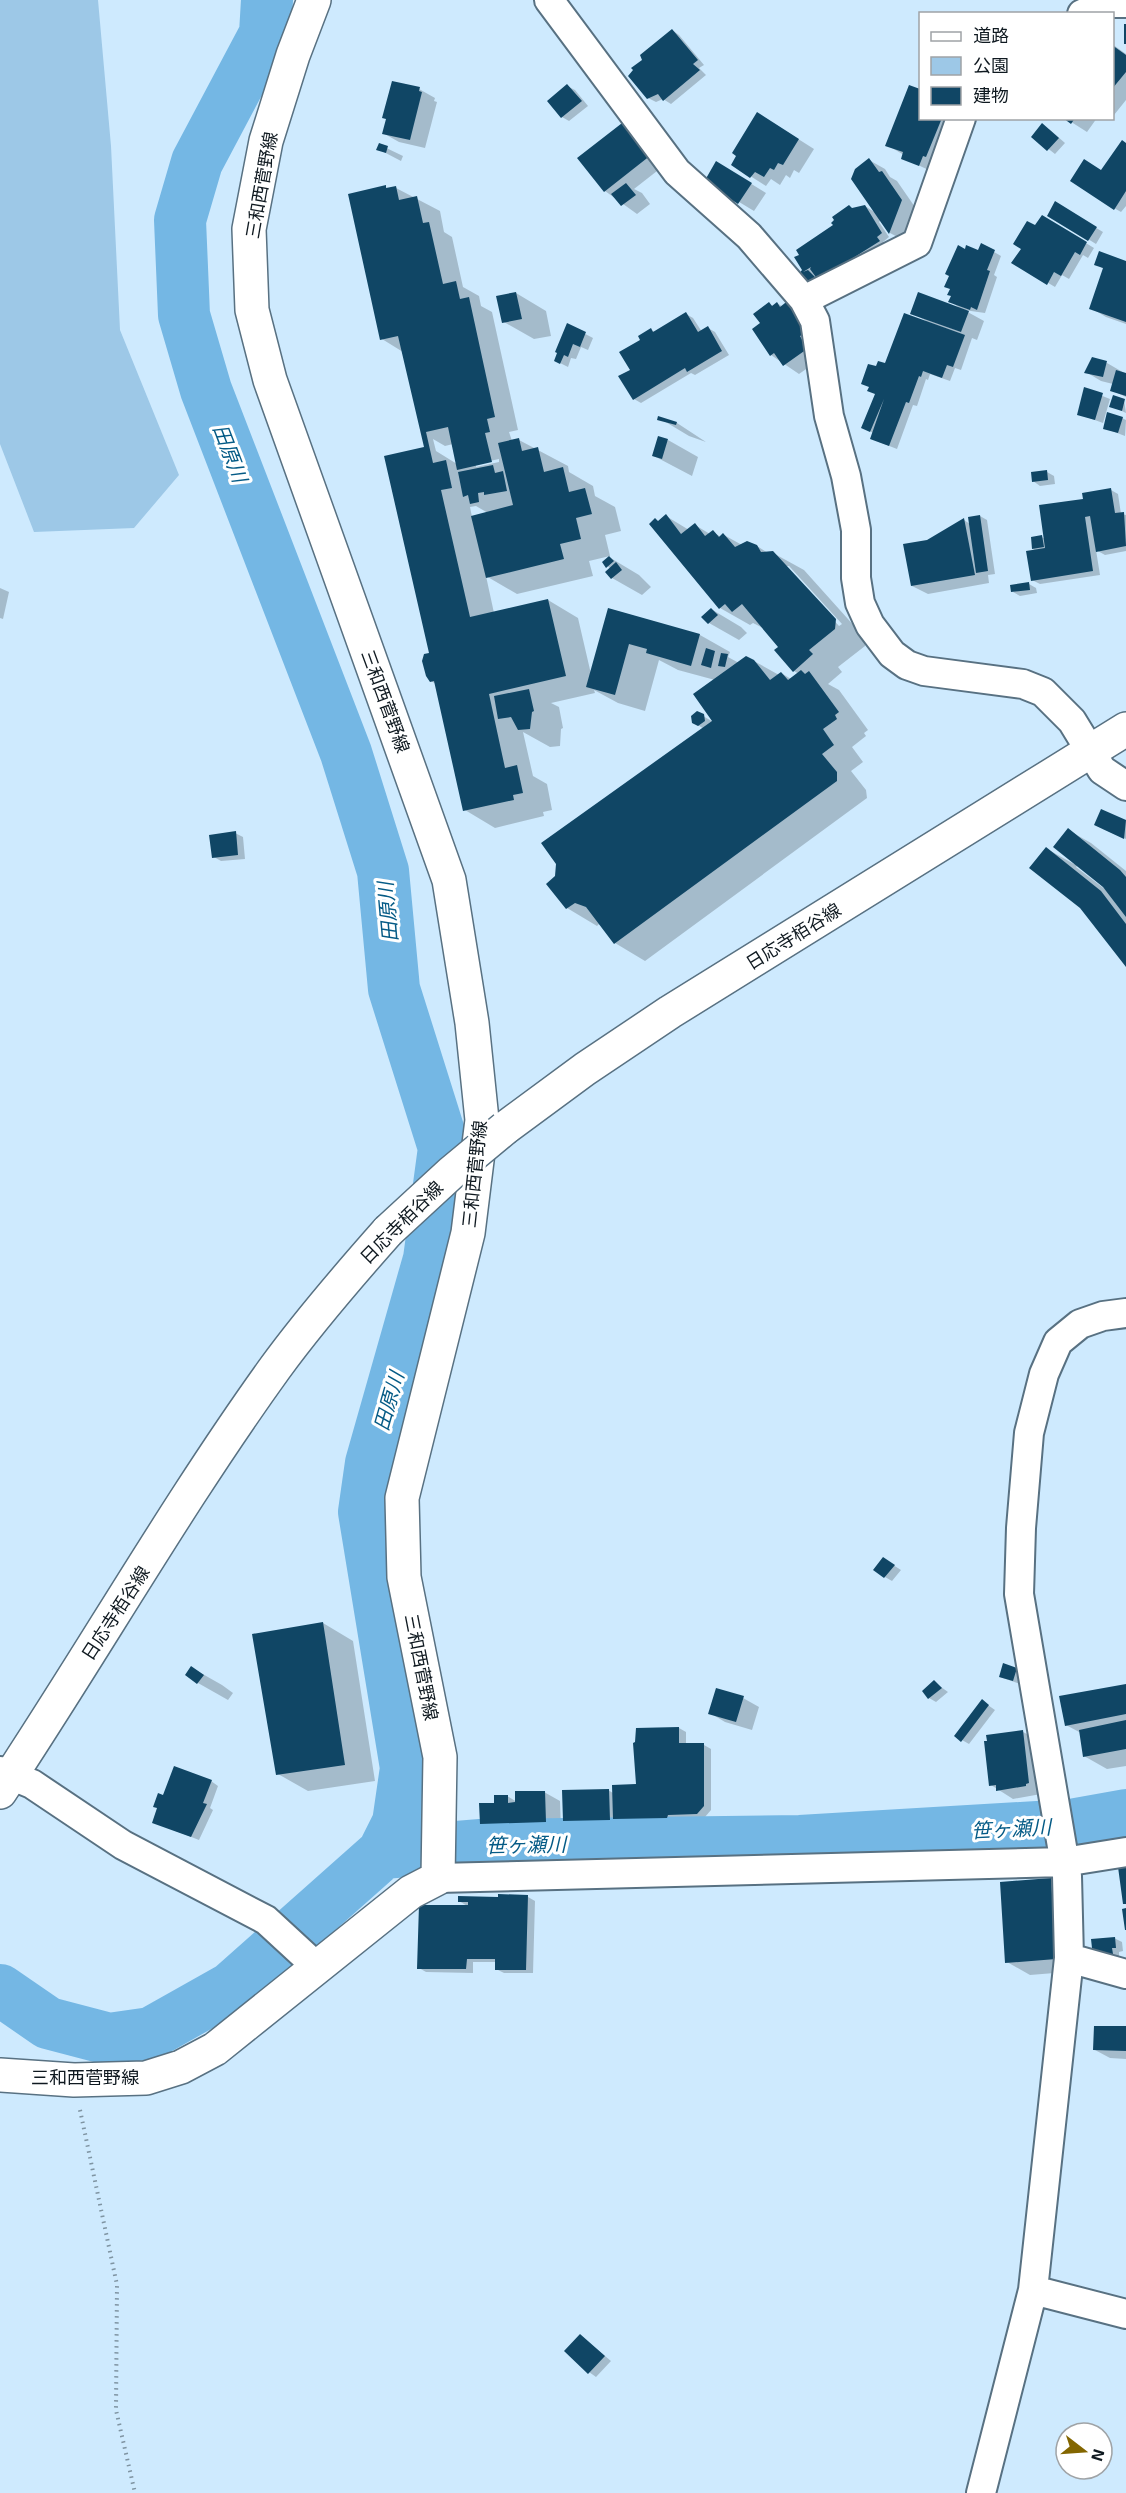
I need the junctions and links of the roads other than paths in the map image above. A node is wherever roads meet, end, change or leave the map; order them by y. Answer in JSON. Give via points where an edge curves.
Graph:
{"nodes":[{"id":1,"x":314,"y":0,"type":"edge"},
{"id":2,"x":549,"y":0,"type":"edge"},
{"id":3,"x":1126,"y":3,"type":"edge"},
{"id":4,"x":1087,"y":12,"type":"edge"},
{"id":5,"x":960,"y":120,"type":"edge"},
{"id":6,"x":804,"y":300,"type":"junction"},
{"id":7,"x":1126,"y":729,"type":"edge"},
{"id":8,"x":1090,"y":752,"type":"junction"},
{"id":9,"x":1126,"y":786,"type":"edge"},
{"id":10,"x":1126,"y":1313,"type":"edge"},
{"id":11,"x":4,"y":1779,"type":"edge"},
{"id":12,"x":1126,"y":1852,"type":"edge"},
{"id":13,"x":1063,"y":1856,"type":"junction"},
{"id":14,"x":438,"y":1873,"type":"junction"},
{"id":15,"x":1070,"y":1958,"type":"junction"},
{"id":16,"x":311,"y":1961,"type":"junction"},
{"id":17,"x":1126,"y":1974,"type":"edge"},
{"id":18,"x":0,"y":2074,"type":"edge"},
{"id":19,"x":1033,"y":2290,"type":"junction"},
{"id":20,"x":1126,"y":2314,"type":"edge"},
{"id":21,"x":981,"y":2493,"type":"edge"}],
"edges":[{"from":1,"to":14,"type":"main road","name":"三和西菅野線","via":[[266,141],[249,229],[252,310],[270,380],[449,880],[472,1023],[482,1120],[468,1233],[402,1498],[404,1577],[440,1757]]},
{"from":2,"to":6,"type":"street","via":[[677,172],[749,236]]},
{"from":3,"to":4,"type":"street","via":[[1107,3]]},
{"from":5,"to":6,"type":"street","via":[[917,243]]},
{"from":6,"to":8,"type":"street","via":[[815,321],[829,416],[856,530],[860,603],[870,625],[892,654],[907,665],[924,671],[1023,684],[1043,692],[1072,721]]},
{"from":7,"to":8,"type":"main road","name":"日応寺栢谷線"},
{"from":8,"to":9,"type":"street","via":[[1102,770]]},
{"from":8,"to":11,"type":"main road","name":"日応寺栢谷線","bridge":true,"via":[[670,1012],[585,1069],[505,1128],[388,1231],[332,1294],[276,1368]]},
{"from":10,"to":13,"type":"street","via":[[1080,1324],[1058,1342],[1044,1374],[1029,1433],[1019,1594]]},
{"from":11,"to":16,"type":"street","via":[[32,1784],[123,1845],[266,1920]]},
{"from":12,"to":13,"type":"street"},
{"from":13,"to":14,"type":"street"},
{"from":13,"to":15,"type":"street"},
{"from":14,"to":16,"type":"main road","name":"三和西菅野線"},
{"from":15,"to":17,"type":"street"},
{"from":15,"to":19,"type":"street"},
{"from":16,"to":18,"type":"main road","name":"三和西菅野線","via":[[215,2049],[181,2067],[146,2078],[74,2080]]},
{"from":19,"to":20,"type":"street"},
{"from":19,"to":21,"type":"street"}]}
